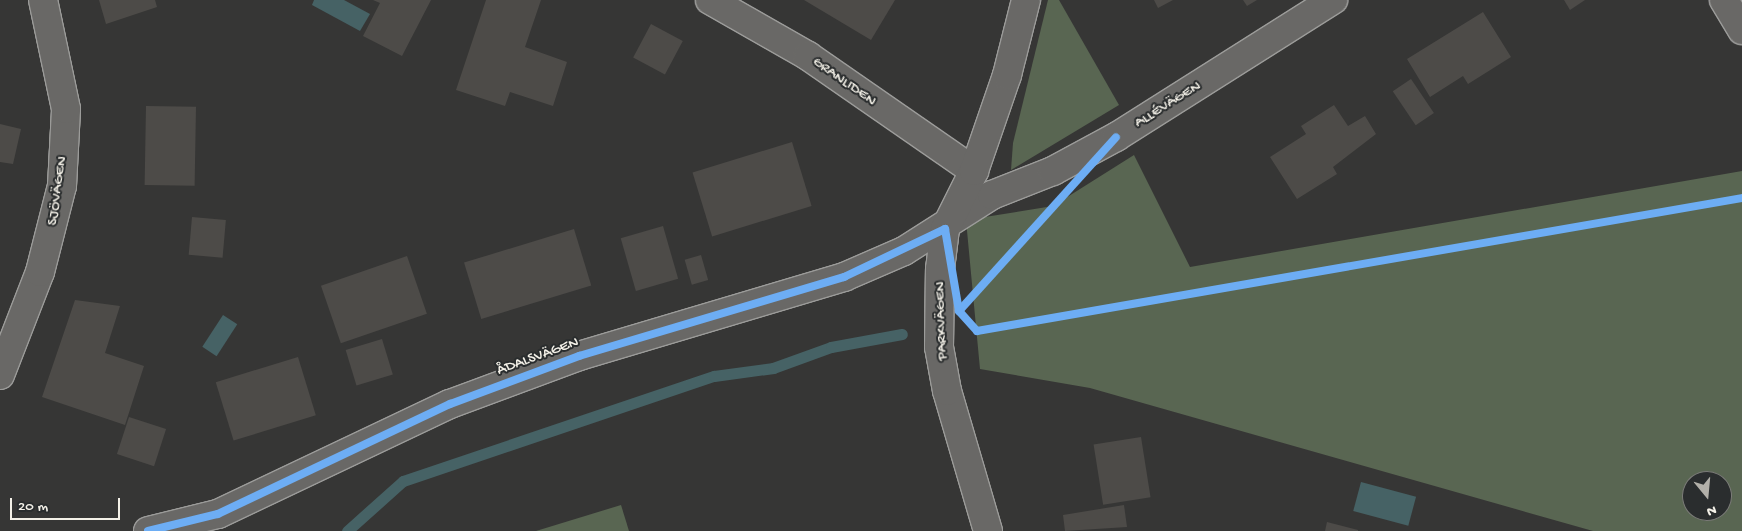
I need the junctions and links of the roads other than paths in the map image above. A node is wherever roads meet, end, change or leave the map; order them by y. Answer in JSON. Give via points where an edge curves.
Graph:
{"nodes":[{"id":1,"x":44,"y":0,"type":"edge"},
{"id":2,"x":710,"y":0,"type":"edge"},
{"id":3,"x":1026,"y":0,"type":"edge"},
{"id":4,"x":1333,"y":0,"type":"edge"},
{"id":5,"x":1724,"y":0,"type":"edge"},
{"id":6,"x":1742,"y":30,"type":"edge"},
{"id":7,"x":974,"y":171,"type":"junction"},
{"id":8,"x":945,"y":229,"type":"junction"},
{"id":9,"x":0,"y":374,"type":"edge"},
{"id":10,"x":148,"y":531,"type":"edge"},
{"id":11,"x":988,"y":531,"type":"edge"}],
"edges":[{"from":1,"to":9,"type":"street","name":"SJÖVÄGEN","via":[[66,109],[62,186],[40,272]]},
{"from":2,"to":7,"type":"street","name":"GRANLIDEN","via":[[808,56]]},
{"from":3,"to":7,"type":"street","name":"PARKVÄGEN","via":[[1007,75]]},
{"from":4,"to":8,"type":"street","name":"ALLÉVÄGEN","via":[[1116,138],[1053,171],[992,195]]},
{"from":5,"to":6,"type":"street"},
{"from":7,"to":8,"type":"street","name":"PARKVÄGEN"},
{"from":8,"to":10,"type":"street","name":"ÅDALSVÄGEN","via":[[844,277],[579,356],[450,404],[218,514]]},
{"from":8,"to":11,"type":"street","name":"PARKVÄGEN","via":[[939,347],[953,422]]}]}
